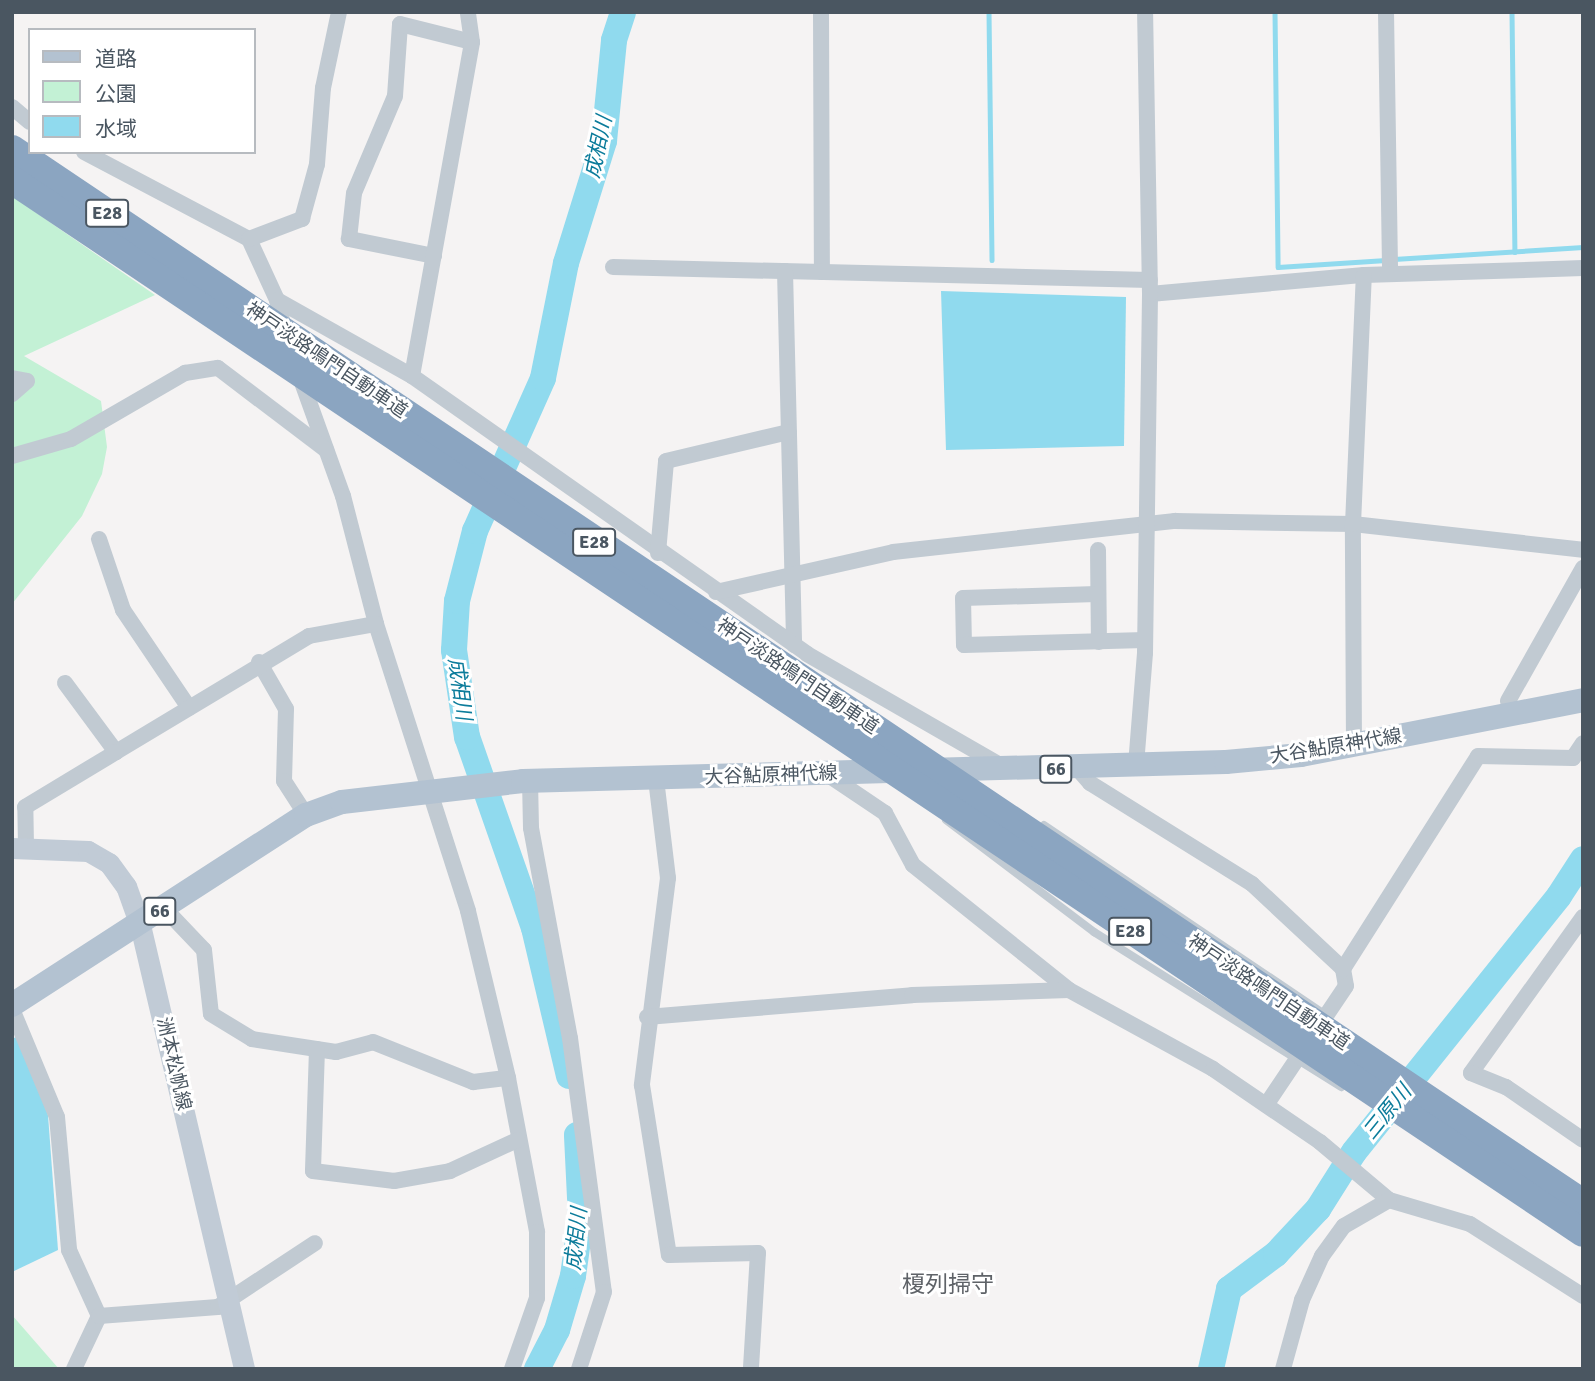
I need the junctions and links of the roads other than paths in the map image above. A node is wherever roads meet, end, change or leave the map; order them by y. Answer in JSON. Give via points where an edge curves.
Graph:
{"nodes":[{"id":1,"x":339,"y":12,"type":"edge"},
{"id":2,"x":468,"y":12,"type":"edge"},
{"id":3,"x":821,"y":12,"type":"edge"},
{"id":4,"x":1145,"y":12,"type":"edge"},
{"id":5,"x":1385,"y":12,"type":"edge"},
{"id":6,"x":472,"y":42,"type":"junction"},
{"id":7,"x":12,"y":107,"type":"edge"},
{"id":8,"x":28,"y":120,"type":"edge"},
{"id":9,"x":12,"y":149,"type":"edge"},
{"id":10,"x":88,"y":154,"type":"edge"},
{"id":11,"x":12,"y":180,"type":"edge"},
{"id":12,"x":248,"y":239,"type":"junction"},
{"id":13,"x":434,"y":256,"type":"junction"},
{"id":14,"x":613,"y":267,"type":"dead end"},
{"id":15,"x":1583,"y":268,"type":"edge"},
{"id":16,"x":785,"y":271,"type":"junction"},
{"id":17,"x":821,"y":272,"type":"junction"},
{"id":18,"x":1390,"y":274,"type":"junction"},
{"id":19,"x":1364,"y":275,"type":"junction"},
{"id":20,"x":195,"y":287,"type":"junction"},
{"id":21,"x":1150,"y":287,"type":"junction"},
{"id":22,"x":277,"y":300,"type":"junction"},
{"id":23,"x":412,"y":376,"type":"junction"},
{"id":24,"x":12,"y":378,"type":"edge"},
{"id":25,"x":12,"y":394,"type":"edge"},
{"id":26,"x":789,"y":432,"type":"junction"},
{"id":27,"x":326,"y":450,"type":"junction"},
{"id":28,"x":12,"y":456,"type":"edge"},
{"id":29,"x":1146,"y":523,"type":"junction"},
{"id":30,"x":1353,"y":524,"type":"junction"},
{"id":31,"x":99,"y":540,"type":"dead end"},
{"id":32,"x":1098,"y":550,"type":"dead end"},
{"id":33,"x":1583,"y":551,"type":"edge"},
{"id":34,"x":658,"y":553,"type":"junction"},
{"id":35,"x":1583,"y":568,"type":"edge"},
{"id":36,"x":791,"y":575,"type":"junction"},
{"id":37,"x":716,"y":592,"type":"junction"},
{"id":38,"x":1097,"y":594,"type":"junction"},
{"id":39,"x":376,"y":624,"type":"junction"},
{"id":40,"x":1145,"y":640,"type":"junction"},
{"id":41,"x":1099,"y":642,"type":"junction"},
{"id":42,"x":794,"y":645,"type":"junction"},
{"id":43,"x":259,"y":662,"type":"junction"},
{"id":44,"x":65,"y":683,"type":"dead end"},
{"id":45,"x":1583,"y":700,"type":"edge"},
{"id":46,"x":1508,"y":701,"type":"dead end"},
{"id":47,"x":189,"y":708,"type":"junction"},
{"id":48,"x":1583,"y":743,"type":"edge"},
{"id":49,"x":1354,"y":746,"type":"junction"},
{"id":50,"x":116,"y":752,"type":"junction"},
{"id":51,"x":1136,"y":765,"type":"junction"},
{"id":52,"x":1077,"y":768,"type":"junction"},
{"id":53,"x":1011,"y":771,"type":"junction"},
{"id":54,"x":826,"y":774,"type":"junction"},
{"id":55,"x":656,"y":779,"type":"junction"},
{"id":56,"x":527,"y":780,"type":"junction"},
{"id":57,"x":435,"y":789,"type":"junction"},
{"id":58,"x":1021,"y":811,"type":"dead end"},
{"id":59,"x":975,"y":812,"type":"junction"},
{"id":60,"x":306,"y":815,"type":"junction"},
{"id":61,"x":1033,"y":818,"type":"dead end"},
{"id":62,"x":19,"y":847,"type":"edge"},
{"id":63,"x":164,"y":908,"type":"junction"},
{"id":64,"x":1583,"y":917,"type":"edge"},
{"id":65,"x":140,"y":925,"type":"junction"},
{"id":66,"x":1343,"y":969,"type":"junction"},
{"id":67,"x":1069,"y":990,"type":"junction"},
{"id":68,"x":12,"y":1007,"type":"edge"},
{"id":69,"x":648,"y":1017,"type":"junction"},
{"id":70,"x":1305,"y":1033,"type":"junction"},
{"id":71,"x":317,"y":1049,"type":"junction"},
{"id":72,"x":508,"y":1078,"type":"junction"},
{"id":73,"x":1266,"y":1105,"type":"junction"},
{"id":74,"x":1428,"y":1123,"type":"junction"},
{"id":75,"x":517,"y":1140,"type":"junction"},
{"id":76,"x":1583,"y":1140,"type":"edge"},
{"id":77,"x":1389,"y":1200,"type":"junction"},
{"id":78,"x":1583,"y":1203,"type":"edge"},
{"id":79,"x":1583,"y":1233,"type":"edge"},
{"id":80,"x":315,"y":1243,"type":"dead end"},
{"id":81,"x":1583,"y":1296,"type":"edge"},
{"id":82,"x":229,"y":1302,"type":"junction"},
{"id":83,"x":99,"y":1316,"type":"junction"},
{"id":84,"x":513,"y":1368,"type":"edge"},
{"id":85,"x":74,"y":1369,"type":"edge"},
{"id":86,"x":244,"y":1369,"type":"edge"},
{"id":87,"x":579,"y":1369,"type":"edge"},
{"id":88,"x":751,"y":1369,"type":"edge"},
{"id":89,"x":1283,"y":1369,"type":"edge"}],
"edges":[{"from":1,"to":12,"type":"street","via":[[323,88],[317,164],[302,219]]},
{"from":2,"to":6,"type":"street"},
{"from":3,"to":17,"type":"street"},
{"from":4,"to":21,"type":"street"},
{"from":5,"to":18,"type":"street"},
{"from":6,"to":13,"type":"street"},
{"from":6,"to":13,"type":"street","via":[[400,24],[395,96],[354,193],[349,239]]},
{"from":7,"to":8,"type":"street"},
{"from":9,"to":20,"type":"highway","name":"神戸淡路鳴門自動車道","number":"E28"},
{"from":10,"to":12,"type":"street"},
{"from":11,"to":20,"type":"highway","name":"神戸淡路鳴門自動車道","number":"E28"},
{"from":12,"to":22,"type":"street"},
{"from":13,"to":23,"type":"street"},
{"from":14,"to":16,"type":"street"},
{"from":15,"to":18,"type":"street"},
{"from":16,"to":17,"type":"street"},
{"from":16,"to":26,"type":"street"},
{"from":17,"to":21,"type":"street"},
{"from":18,"to":19,"type":"street"},
{"from":19,"to":21,"type":"street"},
{"from":19,"to":30,"type":"street"},
{"from":20,"to":59,"type":"highway","name":"神戸淡路鳴門自動車道","number":"E28","via":[[851,713]]},
{"from":20,"to":59,"type":"highway","name":"神戸淡路鳴門自動車道","number":"E28","via":[[918,789]]},
{"from":21,"to":29,"type":"street"},
{"from":22,"to":23,"type":"street"},
{"from":22,"to":27,"type":"street"},
{"from":23,"to":34,"type":"street"},
{"from":24,"to":25,"type":"street","via":[[27,381]]},
{"from":26,"to":34,"type":"street","via":[[666,461]]},
{"from":26,"to":36,"type":"street"},
{"from":27,"to":28,"type":"street","via":[[218,368],[185,373],[71,439]]},
{"from":27,"to":39,"type":"street"},
{"from":29,"to":30,"type":"street"},
{"from":29,"to":36,"type":"street","via":[[893,552]]},
{"from":29,"to":40,"type":"street"},
{"from":30,"to":33,"type":"street"},
{"from":30,"to":49,"type":"street"},
{"from":31,"to":47,"type":"street","via":[[123,610]]},
{"from":32,"to":38,"type":"street"},
{"from":34,"to":37,"type":"street"},
{"from":35,"to":46,"type":"street"},
{"from":36,"to":37,"type":"street"},
{"from":36,"to":42,"type":"street"},
{"from":37,"to":42,"type":"street"},
{"from":38,"to":41,"type":"street"},
{"from":38,"to":41,"type":"street","via":[[963,598],[964,645]]},
{"from":39,"to":43,"type":"street","via":[[309,636]]},
{"from":39,"to":57,"type":"street"},
{"from":40,"to":41,"type":"street"},
{"from":40,"to":51,"type":"street"},
{"from":42,"to":53,"type":"street"},
{"from":43,"to":47,"type":"street"},
{"from":43,"to":60,"type":"street","via":[[286,709],[284,781]]},
{"from":44,"to":50,"type":"street"},
{"from":45,"to":49,"type":"main road","name":"大谷鮎原神代線","number":"66"},
{"from":47,"to":50,"type":"street"},
{"from":48,"to":66,"type":"street","via":[[1573,758],[1478,756]]},
{"from":49,"to":51,"type":"main road","name":"大谷鮎原神代線","number":"66","via":[[1226,762]]},
{"from":50,"to":62,"type":"street","via":[[25,807]]},
{"from":51,"to":52,"type":"main road","name":"大谷鮎原神代線","number":"66"},
{"from":52,"to":53,"type":"main road","name":"大谷鮎原神代線","number":"66"},
{"from":52,"to":66,"type":"street","via":[[1090,783],[1252,884]]},
{"from":53,"to":54,"type":"main road","name":"大谷鮎原神代線","number":"66"},
{"from":54,"to":55,"type":"main road","name":"大谷鮎原神代線","number":"66"},
{"from":54,"to":67,"type":"street","via":[[885,813],[913,865]]},
{"from":55,"to":56,"type":"main road","name":"大谷鮎原神代線","number":"66"},
{"from":55,"to":69,"type":"street","via":[[668,878]]},
{"from":56,"to":57,"type":"main road","name":"大谷鮎原神代線","number":"66"},
{"from":56,"to":87,"type":"street","via":[[531,828],[570,1038],[604,1292]]},
{"from":57,"to":60,"type":"main road","name":"大谷鮎原神代線","number":"66","via":[[342,802]]},
{"from":57,"to":72,"type":"street"},
{"from":58,"to":59,"type":"lane"},
{"from":59,"to":70,"type":"highway","name":"神戸淡路鳴門自動車道","number":"E28"},
{"from":60,"to":63,"type":"main road","name":"大谷鮎原神代線","number":"66"},
{"from":61,"to":70,"type":"lane"},
{"from":62,"to":65,"type":"main road","name":"洲本松帆線","via":[[67,846],[109,863],[126,886]]},
{"from":63,"to":65,"type":"main road","name":"大谷鮎原神代線","number":"66"},
{"from":63,"to":71,"type":"street","via":[[204,950],[211,1014],[252,1039]]},
{"from":64,"to":76,"type":"street","via":[[1471,1073],[1506,1087]]},
{"from":65,"to":68,"type":"main road","name":"大谷鮎原神代線","number":"66"},
{"from":65,"to":82,"type":"main road","name":"洲本松帆線"},
{"from":66,"to":73,"type":"street","via":[[1346,986]]},
{"from":67,"to":69,"type":"street","via":[[912,995]]},
{"from":67,"to":73,"type":"street"},
{"from":68,"to":83,"type":"street","via":[[57,1117],[69,1250]]},
{"from":69,"to":88,"type":"street","via":[[642,1085],[669,1255],[758,1253]]},
{"from":70,"to":74,"type":"highway","name":"神戸淡路鳴門自動車道","number":"E28"},
{"from":70,"to":74,"type":"highway","name":"神戸淡路鳴門自動車道","number":"E28","via":[[1389,1076]]},
{"from":71,"to":72,"type":"street","via":[[336,1052],[373,1042],[473,1082]]},
{"from":71,"to":75,"type":"street","via":[[313,1171],[394,1181],[450,1171]]},
{"from":72,"to":75,"type":"street"},
{"from":73,"to":77,"type":"street","via":[[1320,1142]]},
{"from":74,"to":78,"type":"highway","name":"神戸淡路鳴門自動車道","number":"E28"},
{"from":74,"to":79,"type":"highway","name":"神戸淡路鳴門自動車道","number":"E28"},
{"from":75,"to":84,"type":"street","via":[[537,1232],[537,1298]]},
{"from":77,"to":81,"type":"street","via":[[1470,1224]]},
{"from":77,"to":89,"type":"street","via":[[1344,1226],[1322,1256],[1302,1300]]},
{"from":80,"to":82,"type":"street"},
{"from":82,"to":83,"type":"street","via":[[149,1316]]},
{"from":82,"to":86,"type":"main road","name":"洲本松帆線"},
{"from":83,"to":85,"type":"street"}]}
